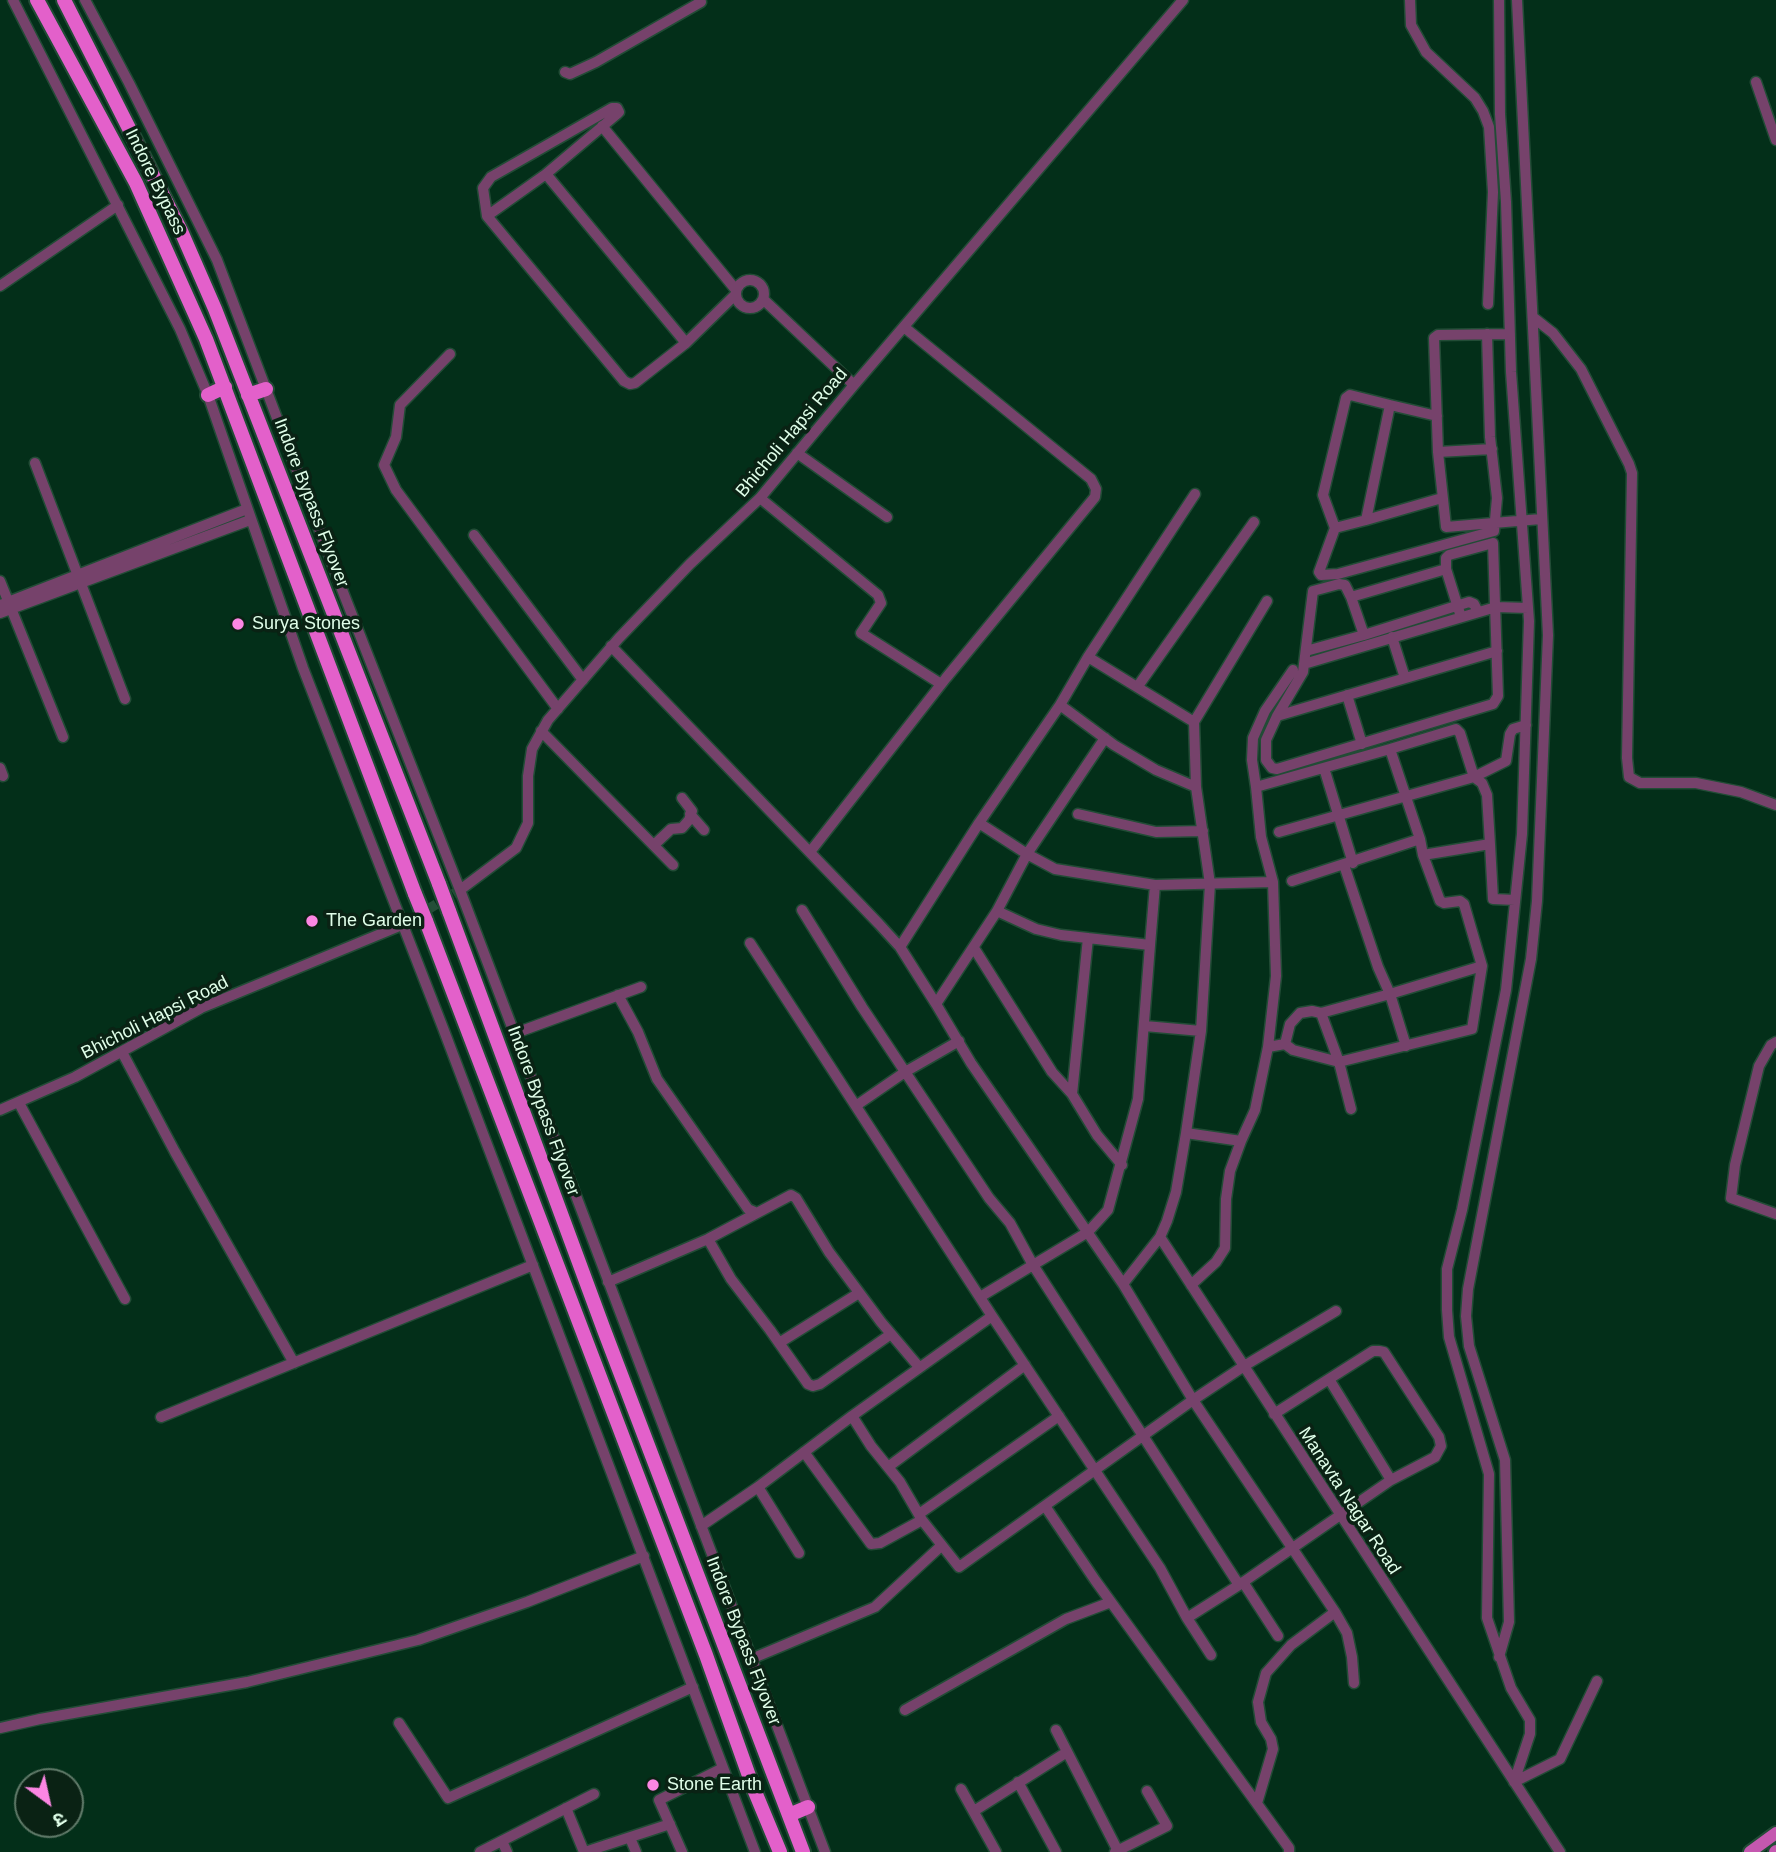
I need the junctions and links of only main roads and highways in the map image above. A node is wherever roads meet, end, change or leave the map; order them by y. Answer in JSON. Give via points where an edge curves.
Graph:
{"nodes":[{"id":1,"x":37,"y":0,"type":"edge"},
{"id":2,"x":64,"y":0,"type":"edge"},
{"id":3,"x":225,"y":387,"type":"junction"},
{"id":4,"x":266,"y":389,"type":"road end"},
{"id":5,"x":246,"y":390,"type":"junction"},
{"id":6,"x":208,"y":394,"type":"road end"},
{"id":7,"x":808,"y":1807,"type":"road end"},
{"id":8,"x":789,"y":1815,"type":"junction"},
{"id":9,"x":1776,"y":1833,"type":"edge"},
{"id":10,"x":780,"y":1852,"type":"edge"},
{"id":11,"x":803,"y":1852,"type":"edge"},
{"id":12,"x":1750,"y":1852,"type":"edge"}],
"edges":[{"from":1,"to":3,"type":"highway","name":"Indore Bypass","via":[[136,183]]},
{"from":2,"to":5,"type":"highway","name":"Indore Bypass","via":[[181,231]]},
{"from":3,"to":6,"type":"highway"},
{"from":3,"to":10,"type":"highway","bridge":true},
{"from":4,"to":5,"type":"highway"},
{"from":5,"to":8,"type":"highway","name":"Indore Bypass Flyover","bridge":true,"via":[[449,911]]},
{"from":7,"to":8,"type":"highway"},
{"from":8,"to":11,"type":"highway","name":"Indore Bypass Flyover"},
{"from":9,"to":12,"type":"main road"}]}
